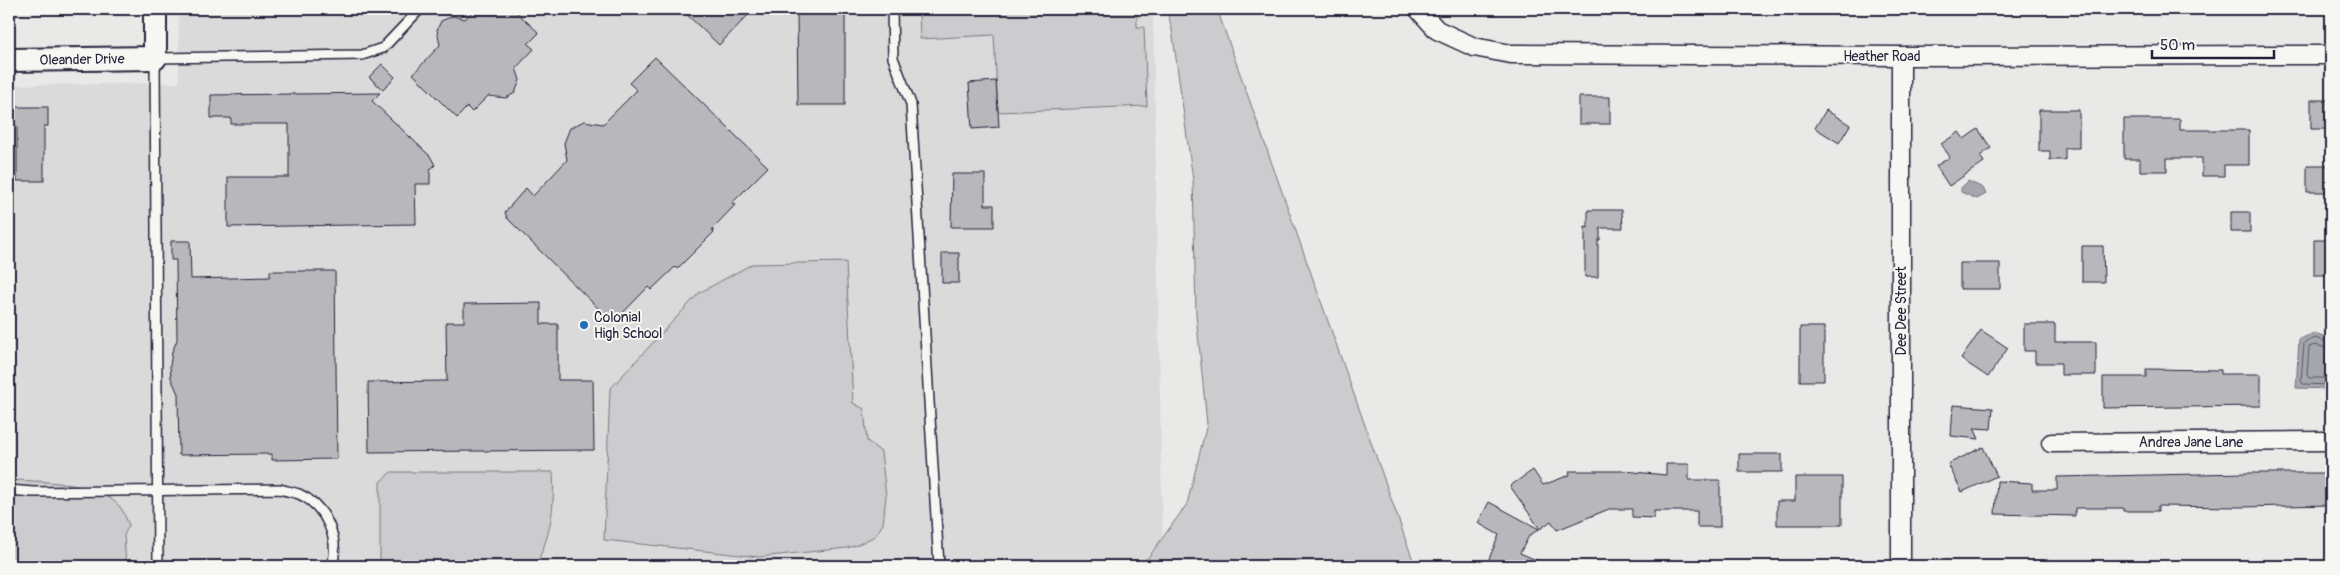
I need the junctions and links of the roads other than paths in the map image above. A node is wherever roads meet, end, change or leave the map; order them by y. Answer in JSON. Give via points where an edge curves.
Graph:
{"nodes":[{"id":1,"x":155,"y":9,"type":"edge"},
{"id":2,"x":420,"y":9,"type":"edge"},
{"id":3,"x":892,"y":9,"type":"edge"},
{"id":4,"x":1418,"y":9,"type":"edge"},
{"id":5,"x":2331,"y":55,"type":"edge"},
{"id":6,"x":1901,"y":56,"type":"junction"},
{"id":7,"x":155,"y":58,"type":"junction"},
{"id":8,"x":9,"y":60,"type":"edge"},
{"id":9,"x":2331,"y":441,"type":"edge"},
{"id":10,"x":2051,"y":443,"type":"dead end"},
{"id":11,"x":9,"y":490,"type":"edge"},
{"id":12,"x":157,"y":490,"type":"junction"},
{"id":13,"x":158,"y":566,"type":"edge"},
{"id":14,"x":332,"y":566,"type":"edge"},
{"id":15,"x":939,"y":566,"type":"edge"},
{"id":16,"x":1901,"y":566,"type":"edge"}],
"edges":[{"from":1,"to":7,"type":"street"},
{"from":2,"to":7,"type":"lane","via":[[383,48],[362,55]]},
{"from":3,"to":15,"type":"lane","via":[[893,58],[911,104]]},
{"from":4,"to":6,"type":"street","name":"Heather Road","via":[[1436,30],[1474,47],[1511,54]]},
{"from":5,"to":6,"type":"street","name":"Heather Road"},
{"from":6,"to":16,"type":"street","name":"Dee Dee Street"},
{"from":7,"to":8,"type":"street","name":"Oleander Drive"},
{"from":7,"to":12,"type":"lane"},
{"from":9,"to":10,"type":"street","name":"Andrea Jane Lane"},
{"from":11,"to":12,"type":"lane"},
{"from":12,"to":13,"type":"lane"},
{"from":12,"to":14,"type":"lane","via":[[254,488],[280,489],[300,495],[319,509],[330,526],[335,542]]}]}
